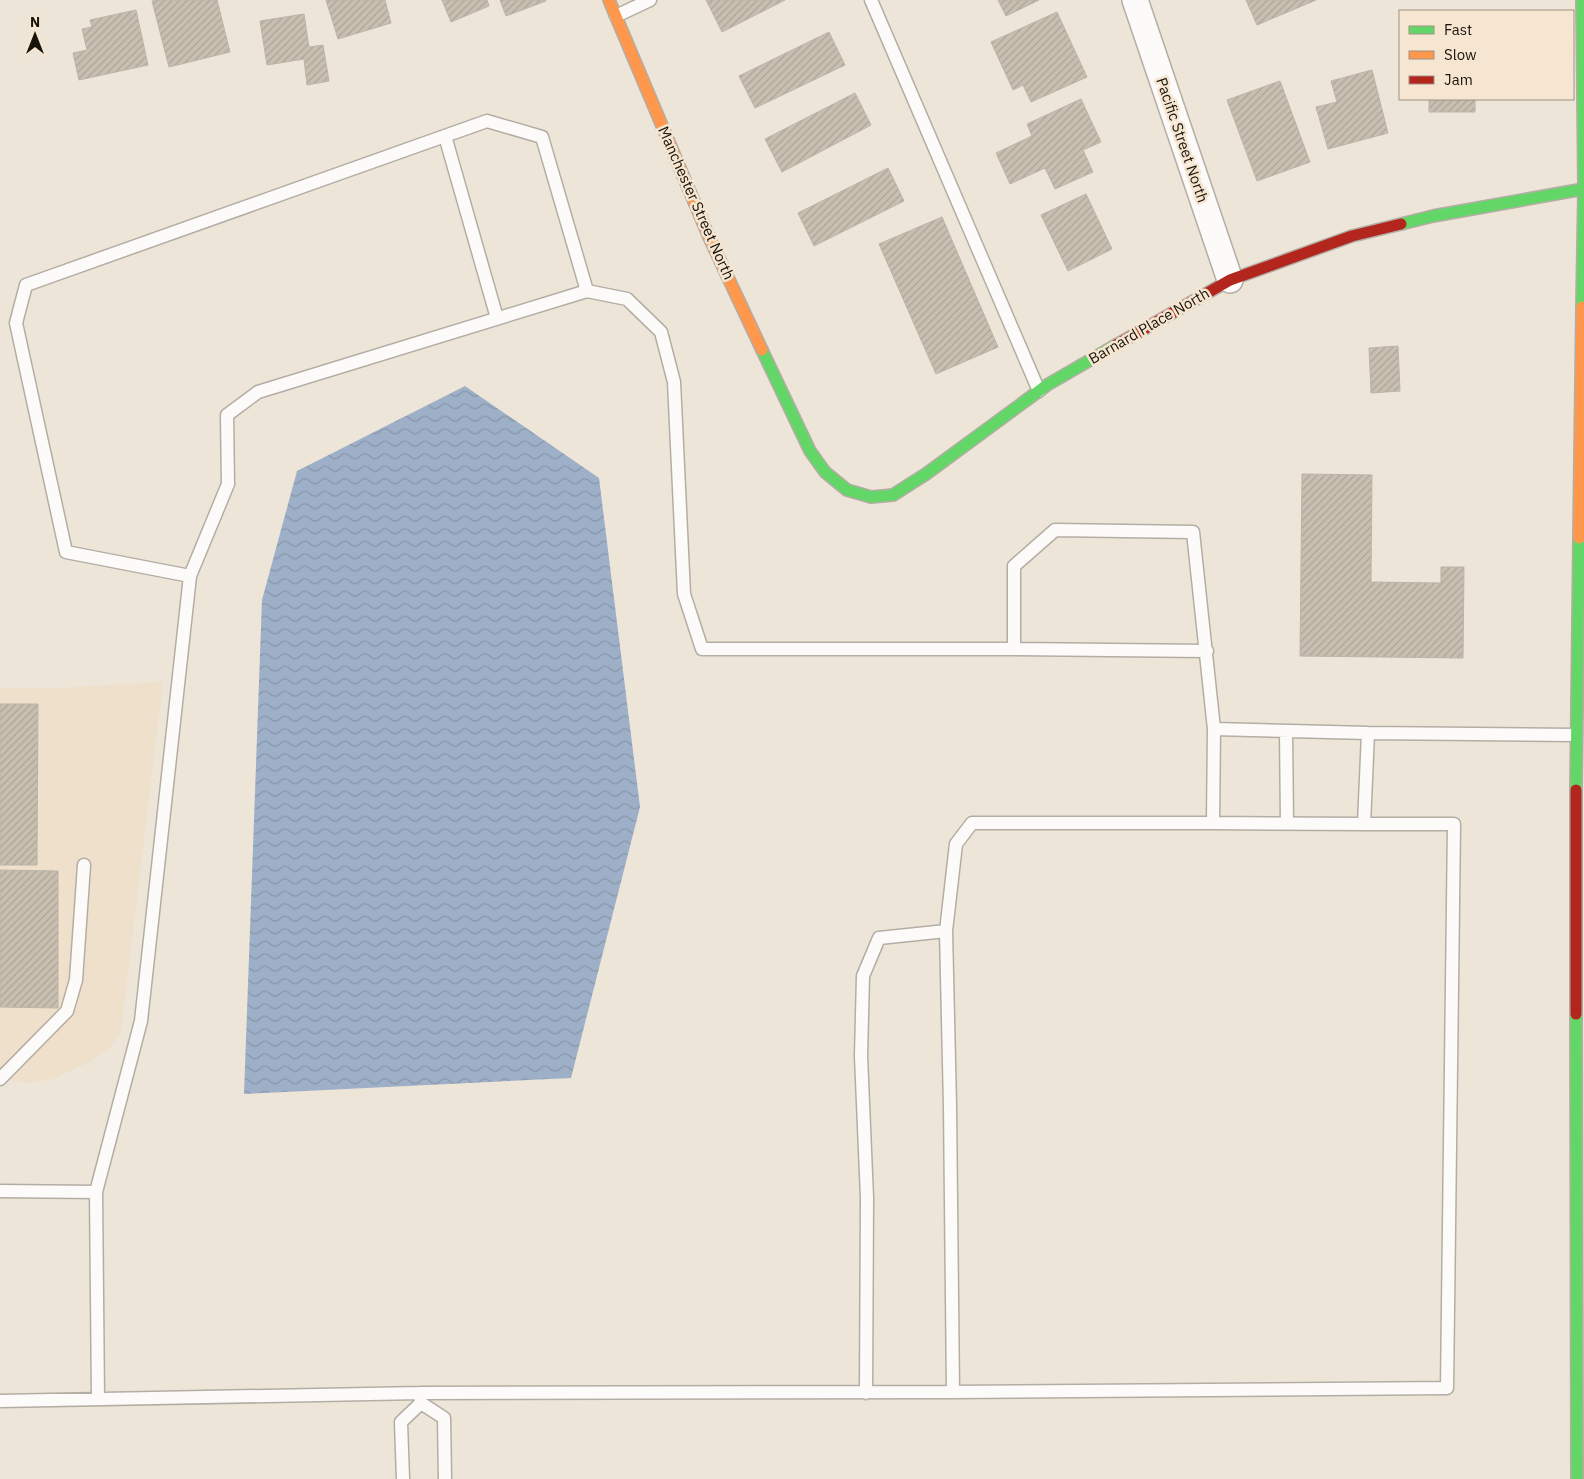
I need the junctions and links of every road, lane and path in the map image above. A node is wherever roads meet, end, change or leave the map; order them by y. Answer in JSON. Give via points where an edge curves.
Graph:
{"nodes":[{"id":1,"x":609,"y":0,"type":"edge"},
{"id":2,"x":650,"y":0,"type":"edge"},
{"id":3,"x":871,"y":0,"type":"edge"},
{"id":4,"x":1135,"y":0,"type":"edge"},
{"id":5,"x":1582,"y":0,"type":"edge"},
{"id":6,"x":616,"y":16,"type":"junction"},
{"id":7,"x":445,"y":136,"type":"junction"},
{"id":8,"x":1584,"y":189,"type":"edge"},
{"id":9,"x":1230,"y":280,"type":"junction"},
{"id":10,"x":587,"y":290,"type":"junction"},
{"id":11,"x":498,"y":318,"type":"junction"},
{"id":12,"x":1039,"y":391,"type":"junction"},
{"id":13,"x":788,"y":404,"type":"joint"},
{"id":14,"x":190,"y":576,"type":"junction"},
{"id":15,"x":1014,"y":649,"type":"junction"},
{"id":16,"x":1207,"y":651,"type":"junction"},
{"id":17,"x":1214,"y":729,"type":"junction"},
{"id":18,"x":1286,"y":732,"type":"junction"},
{"id":19,"x":1368,"y":734,"type":"junction"},
{"id":20,"x":1576,"y":735,"type":"junction"},
{"id":21,"x":1213,"y":823,"type":"junction"},
{"id":22,"x":1287,"y":823,"type":"junction"},
{"id":23,"x":1364,"y":824,"type":"junction"},
{"id":24,"x":84,"y":865,"type":"dead end"},
{"id":25,"x":946,"y":931,"type":"junction"},
{"id":26,"x":0,"y":1079,"type":"edge"},
{"id":27,"x":1580,"y":1152,"type":"edge"},
{"id":28,"x":0,"y":1191,"type":"edge"},
{"id":29,"x":96,"y":1192,"type":"junction"},
{"id":30,"x":953,"y":1392,"type":"junction"},
{"id":31,"x":866,"y":1393,"type":"junction"},
{"id":32,"x":420,"y":1398,"type":"junction"},
{"id":33,"x":98,"y":1399,"type":"junction"},
{"id":34,"x":0,"y":1401,"type":"edge"},
{"id":35,"x":403,"y":1479,"type":"edge"},
{"id":36,"x":445,"y":1479,"type":"edge"},
{"id":37,"x":1577,"y":1479,"type":"edge"}],
"edges":[{"from":1,"to":6,"type":"street","name":"Manchester Street North"},
{"from":2,"to":6,"type":"lane"},
{"from":3,"to":12,"type":"lane"},
{"from":4,"to":9,"type":"street","name":"Pacific Street North"},
{"from":5,"to":8,"type":"street"},
{"from":6,"to":13,"type":"street","name":"Manchester Street North","via":[[709,237]]},
{"from":7,"to":10,"type":"lane","via":[[487,121],[542,137]]},
{"from":7,"to":11,"type":"lane"},
{"from":7,"to":14,"type":"lane","via":[[26,285],[16,323],[66,552]]},
{"from":8,"to":9,"type":"street","name":"Barnard Place North","via":[[1433,216],[1352,236]]},
{"from":8,"to":20,"type":"street"},
{"from":9,"to":12,"type":"street","name":"Barnard Place North"},
{"from":10,"to":11,"type":"lane"},
{"from":10,"to":15,"type":"lane","via":[[627,299],[661,332],[674,382],[684,594],[702,649]]},
{"from":11,"to":14,"type":"lane","via":[[258,392],[227,415],[228,484]]},
{"from":12,"to":13,"type":"street","name":"Barnard Place North","via":[[893,495],[871,497],[847,490],[825,472],[810,451]]},
{"from":14,"to":29,"type":"lane","via":[[141,1021]]},
{"from":15,"to":16,"type":"lane"},
{"from":15,"to":16,"type":"lane","via":[[1014,566],[1055,530],[1193,532]]},
{"from":16,"to":17,"type":"lane"},
{"from":17,"to":18,"type":"lane"},
{"from":17,"to":21,"type":"lane"},
{"from":18,"to":19,"type":"lane"},
{"from":18,"to":22,"type":"lane"},
{"from":19,"to":20,"type":"lane"},
{"from":19,"to":23,"type":"lane"},
{"from":20,"to":27,"type":"street"},
{"from":21,"to":22,"type":"lane"},
{"from":21,"to":25,"type":"lane","via":[[972,823],[956,844]]},
{"from":22,"to":23,"type":"lane"},
{"from":23,"to":30,"type":"lane","via":[[1454,824],[1447,1388]]},
{"from":24,"to":26,"type":"lane","via":[[76,980],[67,1011]]},
{"from":25,"to":30,"type":"lane"},
{"from":25,"to":31,"type":"lane","via":[[879,938],[863,976],[861,1056],[867,1198]]},
{"from":27,"to":37,"type":"street"},
{"from":28,"to":29,"type":"lane"},
{"from":29,"to":33,"type":"lane"},
{"from":30,"to":31,"type":"lane"},
{"from":31,"to":32,"type":"lane"},
{"from":32,"to":33,"type":"lane"},
{"from":32,"to":35,"type":"lane","via":[[402,1422]]},
{"from":32,"to":36,"type":"lane","via":[[444,1418]]},
{"from":33,"to":34,"type":"lane"}]}
